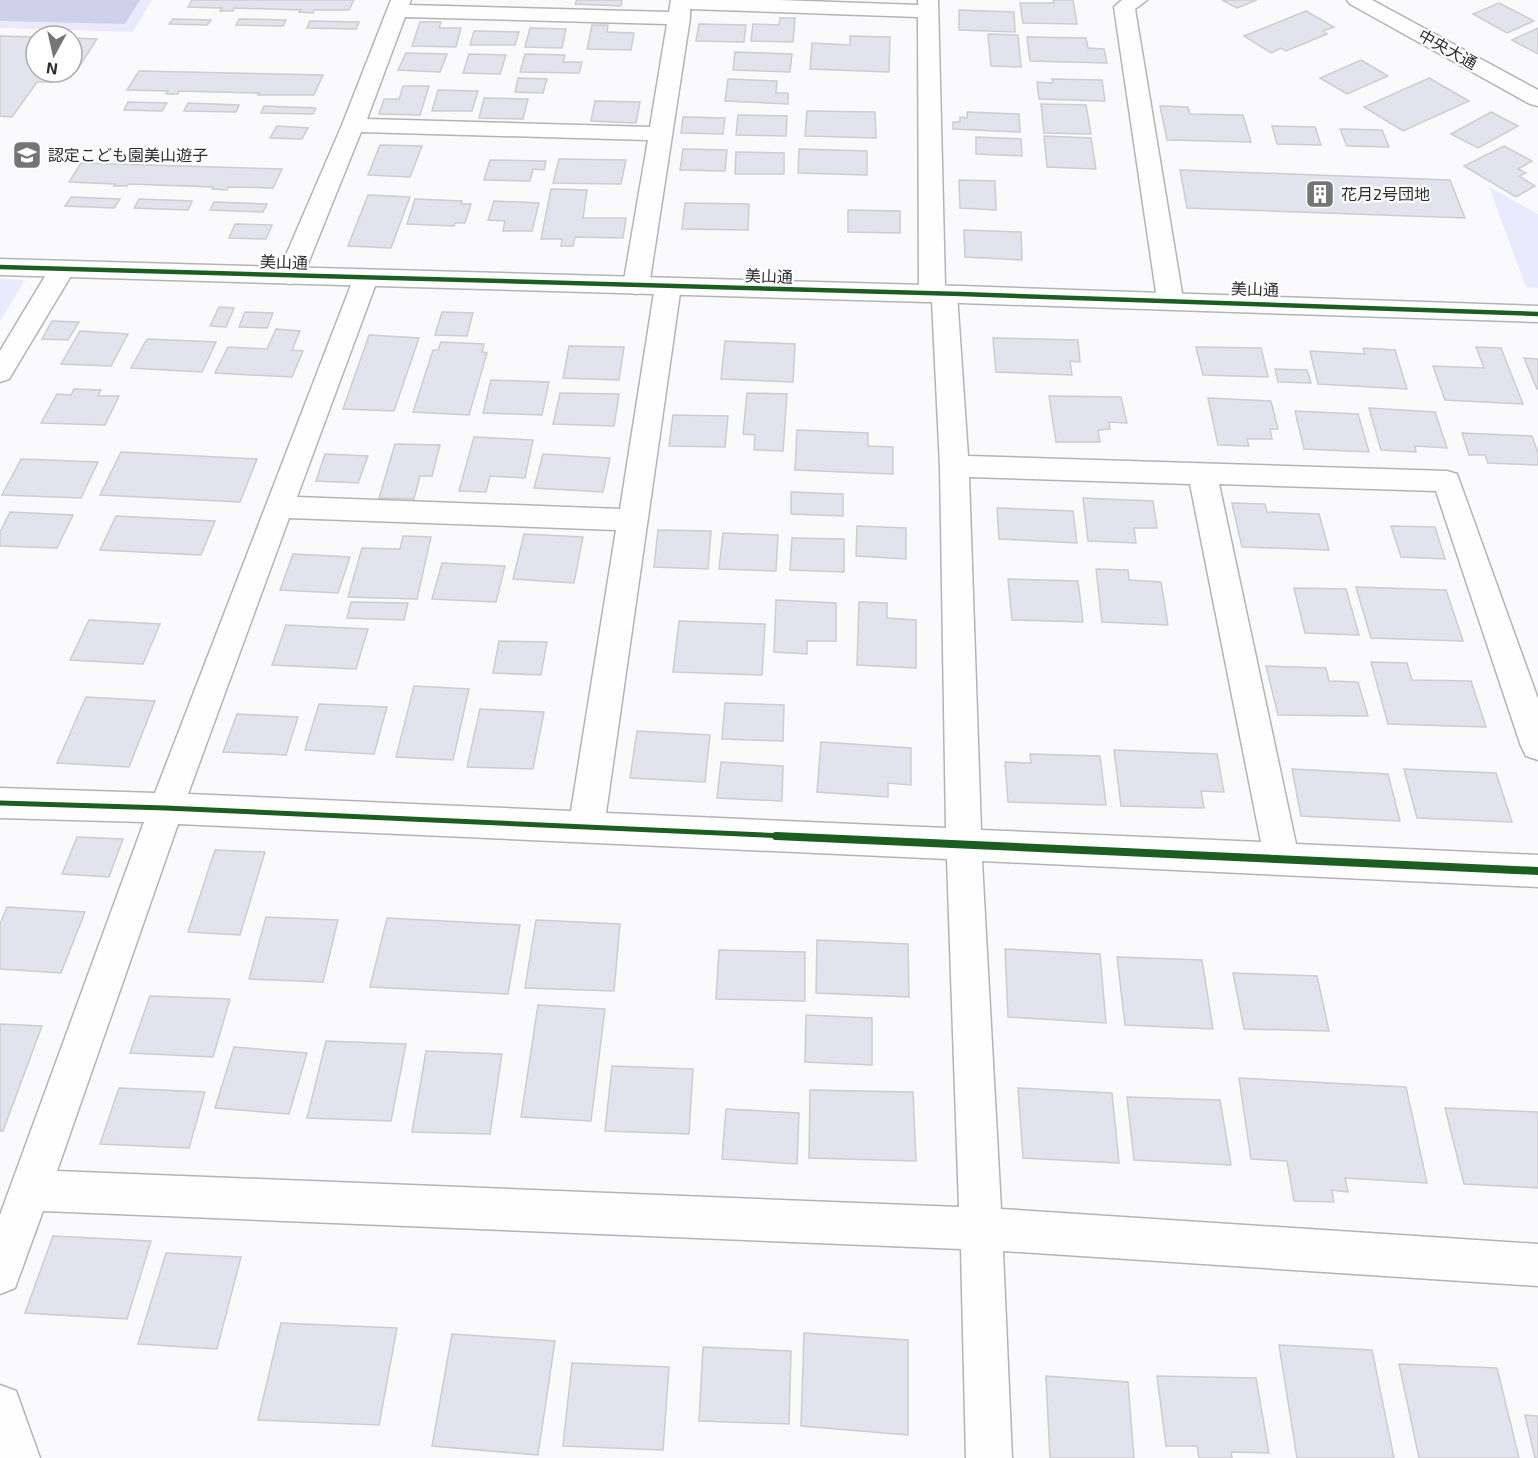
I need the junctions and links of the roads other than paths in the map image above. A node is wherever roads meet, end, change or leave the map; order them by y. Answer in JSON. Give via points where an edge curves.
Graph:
{"nodes":[{"id":1,"x":1137,"y":0,"type":"edge"},
{"id":2,"x":1357,"y":0,"type":"edge"},
{"id":3,"x":928,"y":5,"type":"edge"},
{"id":4,"x":398,"y":6,"type":"edge"},
{"id":5,"x":681,"y":7,"type":"edge"},
{"id":6,"x":1538,"y":99,"type":"edge"},
{"id":7,"x":353,"y":125,"type":"junction"},
{"id":8,"x":659,"y":135,"type":"junction"},
{"id":9,"x":0,"y":267,"type":"edge"},
{"id":10,"x":62,"y":268,"type":"junction"},
{"id":11,"x":290,"y":276,"type":"junction"},
{"id":12,"x":365,"y":278,"type":"junction"},
{"id":13,"x":636,"y":286,"type":"junction"},
{"id":14,"x":668,"y":286,"type":"junction"},
{"id":15,"x":938,"y":293,"type":"junction"},
{"id":16,"x":1170,"y":299,"type":"junction"},
{"id":17,"x":1538,"y":314,"type":"edge"},
{"id":18,"x":0,"y":373,"type":"edge"},
{"id":19,"x":954,"y":466,"type":"junction"},
{"id":20,"x":1202,"y":473,"type":"junction"},
{"id":21,"x":279,"y":507,"type":"junction"},
{"id":22,"x":633,"y":520,"type":"junction"},
{"id":23,"x":1538,"y":746,"type":"edge"},
{"id":24,"x":0,"y":803,"type":"edge"},
{"id":25,"x":166,"y":808,"type":"junction"},
{"id":26,"x":586,"y":828,"type":"junction"},
{"id":27,"x":964,"y":846,"type":"junction"},
{"id":28,"x":1282,"y":860,"type":"junction"},
{"id":29,"x":1538,"y":871,"type":"edge"},
{"id":30,"x":31,"y":1190,"type":"junction"},
{"id":31,"x":981,"y":1229,"type":"junction"},
{"id":32,"x":1538,"y":1265,"type":"edge"},
{"id":33,"x":0,"y":1273,"type":"edge"},
{"id":34,"x":0,"y":1407,"type":"edge"},
{"id":35,"x":17,"y":1458,"type":"edge"},
{"id":36,"x":989,"y":1458,"type":"edge"}],
"edges":[{"from":1,"to":16,"type":"street","via":[[1124,6]]},
{"from":2,"to":6,"type":"street","name":"中央大通"},
{"from":3,"to":5,"type":"street"},
{"from":3,"to":15,"type":"street"},
{"from":4,"to":5,"type":"street"},
{"from":4,"to":7,"type":"street"},
{"from":5,"to":8,"type":"street"},
{"from":7,"to":8,"type":"street"},
{"from":7,"to":11,"type":"street"},
{"from":8,"to":13,"type":"street"},
{"from":9,"to":10,"type":"street","name":"美山通"},
{"from":10,"to":11,"type":"street","name":"美山通"},
{"from":10,"to":18,"type":"street"},
{"from":11,"to":12,"type":"street","name":"美山通"},
{"from":12,"to":13,"type":"street","name":"美山通"},
{"from":12,"to":21,"type":"street"},
{"from":13,"to":14,"type":"street","name":"美山通"},
{"from":14,"to":15,"type":"street","name":"美山通"},
{"from":14,"to":22,"type":"street"},
{"from":15,"to":16,"type":"street","name":"美山通"},
{"from":15,"to":19,"type":"street"},
{"from":16,"to":17,"type":"street","name":"美山通"},
{"from":19,"to":20,"type":"street"},
{"from":19,"to":27,"type":"street"},
{"from":20,"to":23,"type":"street","via":[[1447,481]]},
{"from":20,"to":28,"type":"street"},
{"from":21,"to":22,"type":"street"},
{"from":21,"to":25,"type":"street"},
{"from":22,"to":26,"type":"street"},
{"from":24,"to":25,"type":"street"},
{"from":25,"to":26,"type":"street"},
{"from":25,"to":30,"type":"street"},
{"from":26,"to":27,"type":"street"},
{"from":27,"to":28,"type":"street"},
{"from":27,"to":31,"type":"street"},
{"from":28,"to":29,"type":"street"},
{"from":30,"to":31,"type":"street"},
{"from":30,"to":33,"type":"street"},
{"from":31,"to":32,"type":"street"},
{"from":31,"to":36,"type":"street"},
{"from":34,"to":35,"type":"street"}]}
